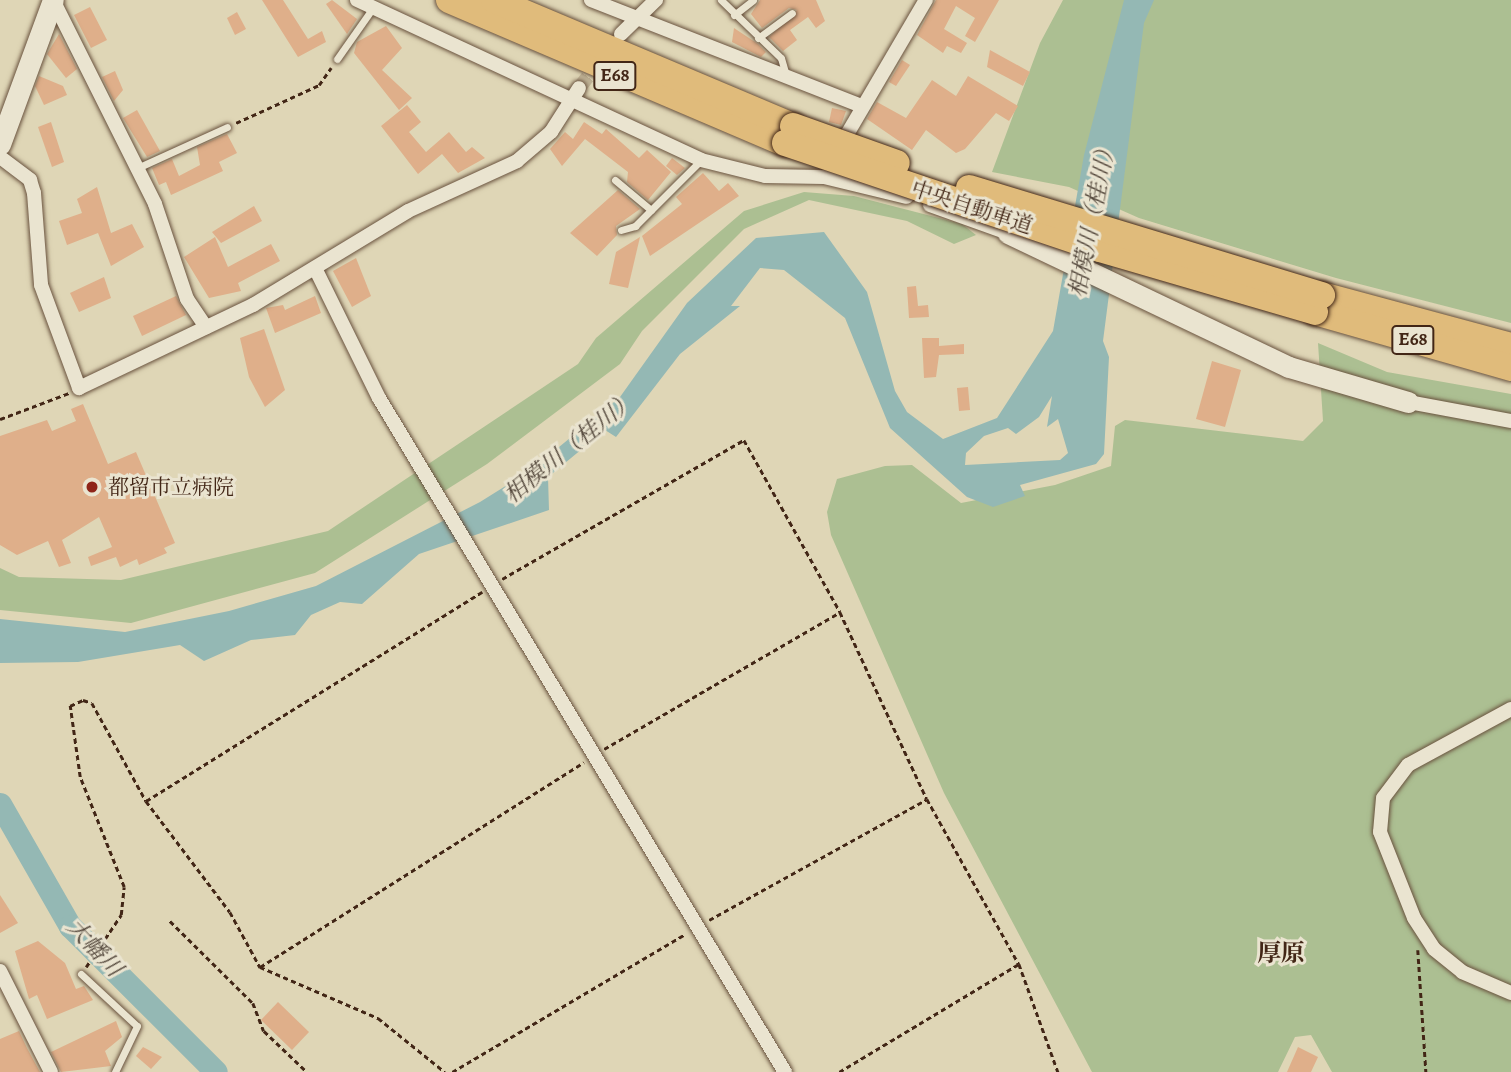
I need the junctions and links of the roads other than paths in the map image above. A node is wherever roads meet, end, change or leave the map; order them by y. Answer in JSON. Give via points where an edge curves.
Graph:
{"nodes":[{"id":1,"x":53,"y":0,"type":"edge"},
{"id":2,"x":357,"y":0,"type":"edge"},
{"id":3,"x":450,"y":0,"type":"edge"},
{"id":4,"x":494,"y":0,"type":"edge"},
{"id":5,"x":591,"y":0,"type":"edge"},
{"id":6,"x":656,"y":0,"type":"edge"},
{"id":7,"x":721,"y":0,"type":"edge"},
{"id":8,"x":753,"y":0,"type":"edge"},
{"id":9,"x":926,"y":0,"type":"edge"},
{"id":10,"x":373,"y":4,"type":"edge"},
{"id":11,"x":792,"y":13,"type":"dead end"},
{"id":12,"x":734,"y":15,"type":"junction"},
{"id":13,"x":636,"y":22,"type":"junction"},
{"id":14,"x":621,"y":34,"type":"dead end"},
{"id":15,"x":758,"y":38,"type":"junction"},
{"id":16,"x":337,"y":59,"type":"road end"},
{"id":17,"x":786,"y":76,"type":"junction"},
{"id":18,"x":579,"y":89,"type":"tunnel mouth"},
{"id":19,"x":567,"y":99,"type":"junction"},
{"id":20,"x":861,"y":106,"type":"junction"},
{"id":21,"x":227,"y":127,"type":"road end"},
{"id":22,"x":789,"y":135,"type":"junction"},
{"id":23,"x":0,"y":144,"type":"edge"},
{"id":24,"x":0,"y":157,"type":"edge"},
{"id":25,"x":701,"y":160,"type":"junction"},
{"id":26,"x":135,"y":169,"type":"junction"},
{"id":27,"x":824,"y":177,"type":"junction"},
{"id":28,"x":615,"y":180,"type":"dead end"},
{"id":29,"x":652,"y":210,"type":"junction"},
{"id":30,"x":621,"y":230,"type":"dead end"},
{"id":31,"x":1008,"y":233,"type":"joint"},
{"id":32,"x":315,"y":268,"type":"junction"},
{"id":33,"x":1319,"y":303,"type":"junction"},
{"id":34,"x":206,"y":327,"type":"junction"},
{"id":35,"x":1511,"y":346,"type":"edge"},
{"id":36,"x":1511,"y":368,"type":"edge"},
{"id":37,"x":1408,"y":402,"type":"joint"},
{"id":38,"x":1511,"y":421,"type":"edge"},
{"id":39,"x":1511,"y":709,"type":"edge"},
{"id":40,"x":0,"y":971,"type":"edge"},
{"id":41,"x":81,"y":974,"type":"road end"},
{"id":42,"x":1511,"y":993,"type":"edge"},
{"id":43,"x":51,"y":1072,"type":"edge"},
{"id":44,"x":115,"y":1072,"type":"edge"},
{"id":45,"x":785,"y":1072,"type":"edge"}],
"edges":[{"from":1,"to":23,"type":"street"},
{"from":1,"to":26,"type":"street"},
{"from":2,"to":10,"type":"street"},
{"from":3,"to":22,"type":"highway","name":"中央自動車道","number":"E68"},
{"from":4,"to":22,"type":"highway","name":"中央自動車道","number":"E68"},
{"from":5,"to":13,"type":"street"},
{"from":6,"to":13,"type":"street"},
{"from":7,"to":12,"type":"lane"},
{"from":8,"to":12,"type":"lane"},
{"from":9,"to":20,"type":"street"},
{"from":10,"to":16,"type":"lane"},
{"from":10,"to":19,"type":"street"},
{"from":11,"to":15,"type":"lane"},
{"from":12,"to":15,"type":"lane"},
{"from":13,"to":14,"type":"street"},
{"from":13,"to":17,"type":"street"},
{"from":15,"to":17,"type":"lane","via":[[781,58]]},
{"from":17,"to":20,"type":"street"},
{"from":18,"to":19,"type":"street"},
{"from":19,"to":25,"type":"street"},
{"from":19,"to":32,"type":"street","via":[[535,150],[408,211]]},
{"from":20,"to":27,"type":"street"},
{"from":21,"to":26,"type":"lane"},
{"from":22,"to":33,"type":"highway","name":"中央自動車道","number":"E68","bridge":true,"via":[[1100,248]]},
{"from":24,"to":34,"type":"street","via":[[30,180],[41,285],[79,388]]},
{"from":25,"to":27,"type":"street","via":[[765,176]]},
{"from":25,"to":29,"type":"lane"},
{"from":26,"to":34,"type":"street","via":[[162,221],[187,299]]},
{"from":27,"to":31,"type":"street","via":[[902,195]]},
{"from":28,"to":29,"type":"lane"},
{"from":29,"to":30,"type":"lane"},
{"from":31,"to":37,"type":"street","via":[[1289,367]]},
{"from":32,"to":34,"type":"street"},
{"from":32,"to":45,"type":"street","via":[[420,467]]},
{"from":33,"to":35,"type":"highway","name":"中央自動車道","number":"E68"},
{"from":33,"to":36,"type":"highway","name":"中央自動車道","number":"E68"},
{"from":37,"to":38,"type":"street"},
{"from":39,"to":42,"type":"street","via":[[1428,750],[1393,780],[1383,798],[1380,832],[1419,929],[1462,972]]},
{"from":40,"to":43,"type":"street"},
{"from":41,"to":44,"type":"lane","via":[[137,1026]]}]}
